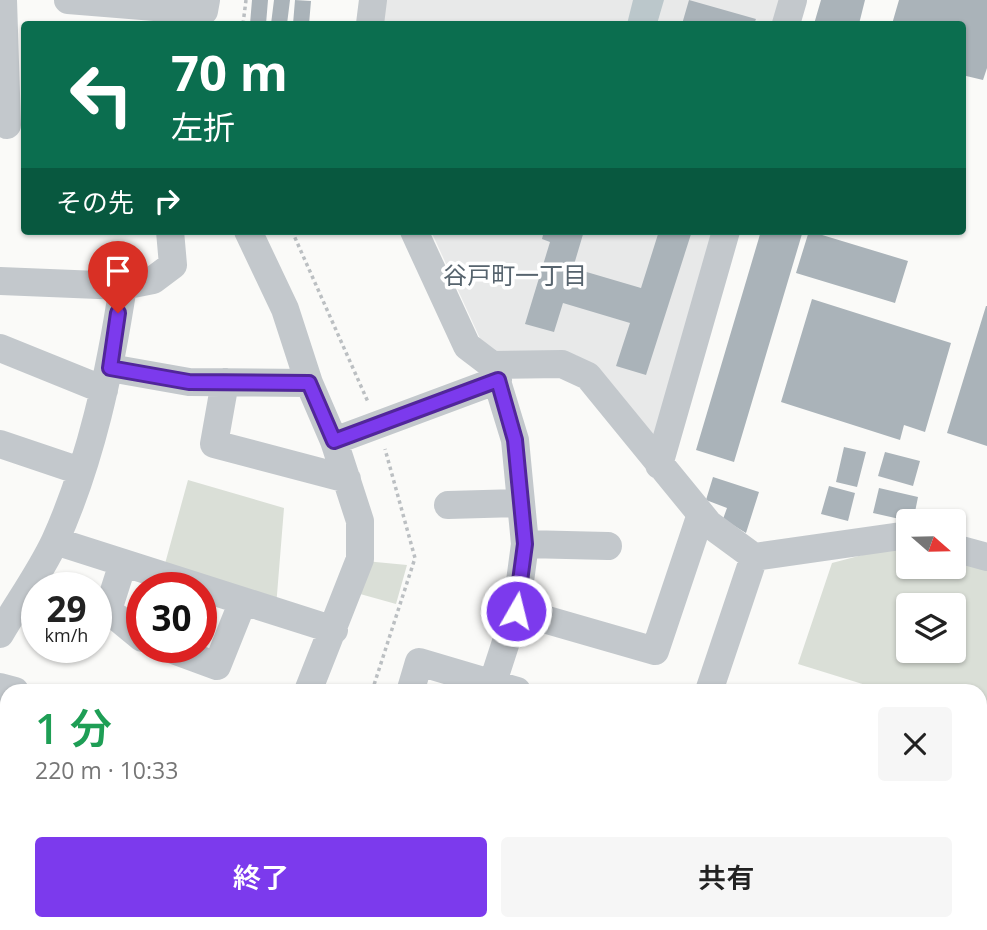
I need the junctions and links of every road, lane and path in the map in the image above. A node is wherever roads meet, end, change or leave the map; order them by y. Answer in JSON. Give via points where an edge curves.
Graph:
{"nodes":[{"id":1,"x":68,"y":0,"type":"edge"},
{"id":2,"x":206,"y":0,"type":"edge"},
{"id":3,"x":246,"y":0,"type":"edge"},
{"id":4,"x":373,"y":0,"type":"edge"},
{"id":5,"x":793,"y":0,"type":"edge"},
{"id":6,"x":7,"y":1,"type":"edge"},
{"id":7,"x":243,"y":21,"type":"edge"},
{"id":8,"x":370,"y":21,"type":"edge"},
{"id":9,"x":787,"y":21,"type":"edge"},
{"id":10,"x":11,"y":125,"type":"edge"},
{"id":11,"x":170,"y":235,"type":"edge"},
{"id":12,"x":250,"y":235,"type":"edge"},
{"id":13,"x":294,"y":235,"type":"edge"},
{"id":14,"x":416,"y":235,"type":"edge"},
{"id":15,"x":725,"y":235,"type":"edge"},
{"id":16,"x":2,"y":286,"type":"edge"},
{"id":17,"x":122,"y":286,"type":"junction"},
{"id":18,"x":0,"y":348,"type":"edge"},
{"id":19,"x":495,"y":373,"type":"junction"},
{"id":20,"x":107,"y":379,"type":"junction"},
{"id":21,"x":225,"y":382,"type":"junction"},
{"id":22,"x":309,"y":383,"type":"junction"},
{"id":23,"x":378,"y":425,"type":"junction"},
{"id":24,"x":334,"y":441,"type":"junction"},
{"id":25,"x":0,"y":444,"type":"edge"},
{"id":26,"x":659,"y":465,"type":"junction"},
{"id":27,"x":80,"y":471,"type":"junction"},
{"id":28,"x":347,"y":479,"type":"junction"},
{"id":29,"x":521,"y":503,"type":"junction"},
{"id":30,"x":448,"y":505,"type":"dead end"},
{"id":31,"x":701,"y":514,"type":"junction"},
{"id":32,"x":896,"y":537,"type":"edge"},
{"id":33,"x":55,"y":541,"type":"junction"},
{"id":34,"x":525,"y":544,"type":"junction"},
{"id":35,"x":608,"y":547,"type":"dead end"},
{"id":36,"x":966,"y":551,"type":"edge"},
{"id":37,"x":754,"y":556,"type":"junction"},
{"id":38,"x":987,"y":557,"type":"edge"},
{"id":39,"x":123,"y":563,"type":"junction"},
{"id":40,"x":243,"y":601,"type":"junction"},
{"id":41,"x":516,"y":611,"type":"junction"},
{"id":42,"x":4,"y":618,"type":"edge"},
{"id":43,"x":126,"y":625,"type":"edge"},
{"id":44,"x":334,"y":630,"type":"junction"},
{"id":45,"x":209,"y":663,"type":"edge"},
{"id":46,"x":311,"y":684,"type":"edge"},
{"id":47,"x":374,"y":684,"type":"edge"},
{"id":48,"x":412,"y":684,"type":"edge"},
{"id":49,"x":485,"y":684,"type":"edge"},
{"id":50,"x":501,"y":684,"type":"edge"},
{"id":51,"x":711,"y":684,"type":"edge"}],
"edges":[{"from":1,"to":2,"type":"street","via":[[204,11]]},
{"from":3,"to":7,"type":"path"},
{"from":4,"to":8,"type":"street"},
{"from":5,"to":9,"type":"street"},
{"from":6,"to":10,"type":"street"},
{"from":11,"to":17,"type":"street","via":[[173,265],[153,280]]},
{"from":12,"to":22,"type":"street","via":[[285,309]]},
{"from":13,"to":23,"type":"path"},
{"from":14,"to":19,"type":"street","via":[[467,346]]},
{"from":15,"to":26,"type":"street"},
{"from":16,"to":17,"type":"street"},
{"from":17,"to":20,"type":"street"},
{"from":18,"to":20,"type":"street"},
{"from":19,"to":23,"type":"street"},
{"from":19,"to":26,"type":"street","via":[[562,365],[588,376]]},
{"from":19,"to":29,"type":"street","via":[[515,440]]},
{"from":20,"to":21,"type":"street"},
{"from":20,"to":27,"type":"street"},
{"from":21,"to":22,"type":"street"},
{"from":21,"to":28,"type":"street","via":[[214,444]]},
{"from":22,"to":24,"type":"street"},
{"from":23,"to":24,"type":"street"},
{"from":23,"to":47,"type":"path","via":[[415,558]]},
{"from":24,"to":28,"type":"street"},
{"from":25,"to":27,"type":"street"},
{"from":26,"to":31,"type":"street"},
{"from":27,"to":33,"type":"street"},
{"from":28,"to":44,"type":"street","via":[[360,521],[360,559]]},
{"from":29,"to":30,"type":"street"},
{"from":29,"to":34,"type":"street"},
{"from":31,"to":37,"type":"street"},
{"from":31,"to":41,"type":"street","via":[[655,651]]},
{"from":32,"to":37,"type":"street"},
{"from":33,"to":39,"type":"street"},
{"from":33,"to":42,"type":"street"},
{"from":34,"to":35,"type":"street"},
{"from":34,"to":41,"type":"street"},
{"from":36,"to":38,"type":"street"},
{"from":37,"to":51,"type":"street"},
{"from":39,"to":40,"type":"street"},
{"from":39,"to":43,"type":"street","via":[[108,610]]},
{"from":40,"to":44,"type":"street"},
{"from":40,"to":45,"type":"street","via":[[217,666]]},
{"from":41,"to":50,"type":"street"},
{"from":44,"to":46,"type":"street"},
{"from":48,"to":49,"type":"street","via":[[419,662]]}]}
